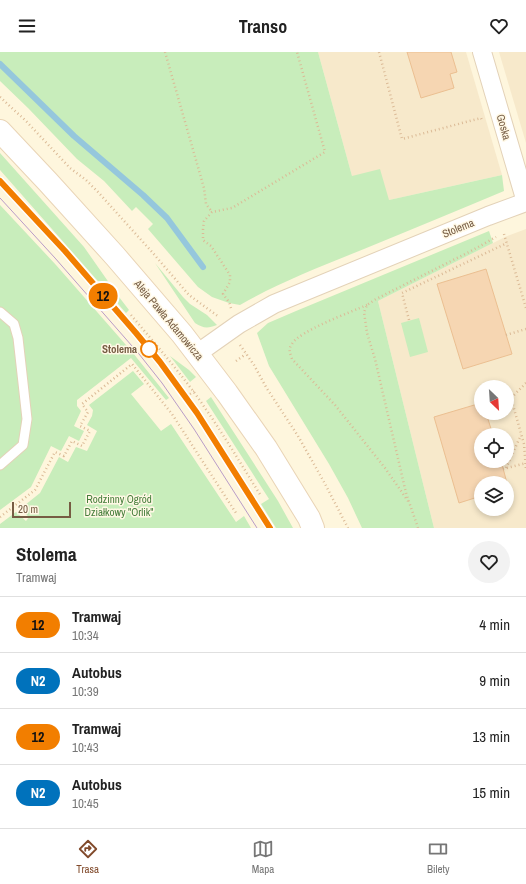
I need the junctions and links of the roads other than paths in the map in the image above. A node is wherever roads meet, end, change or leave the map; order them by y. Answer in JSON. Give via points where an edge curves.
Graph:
{"nodes":[{"id":1,"x":482,"y":52,"type":"edge"},
{"id":2,"x":0,"y":131,"type":"edge"},
{"id":3,"x":526,"y":202,"type":"edge"},
{"id":4,"x":0,"y":312,"type":"edge"},
{"id":5,"x":198,"y":353,"type":"junction"},
{"id":6,"x":0,"y":465,"type":"edge"},
{"id":7,"x":313,"y":528,"type":"edge"}],
"edges":[{"from":1,"to":3,"type":"street","name":"Goska"},
{"from":2,"to":5,"type":"main road","name":"Aleja Pawła Adamowicza","via":[[115,256]]},
{"from":3,"to":5,"type":"street","name":"Stolema","via":[[274,304],[239,324]]},
{"from":4,"to":6,"type":"lane","via":[[14,324],[18,338],[27,419],[23,445]]},
{"from":5,"to":7,"type":"main road","name":"Aleja Pawła Adamowicza","via":[[266,448]]}]}
